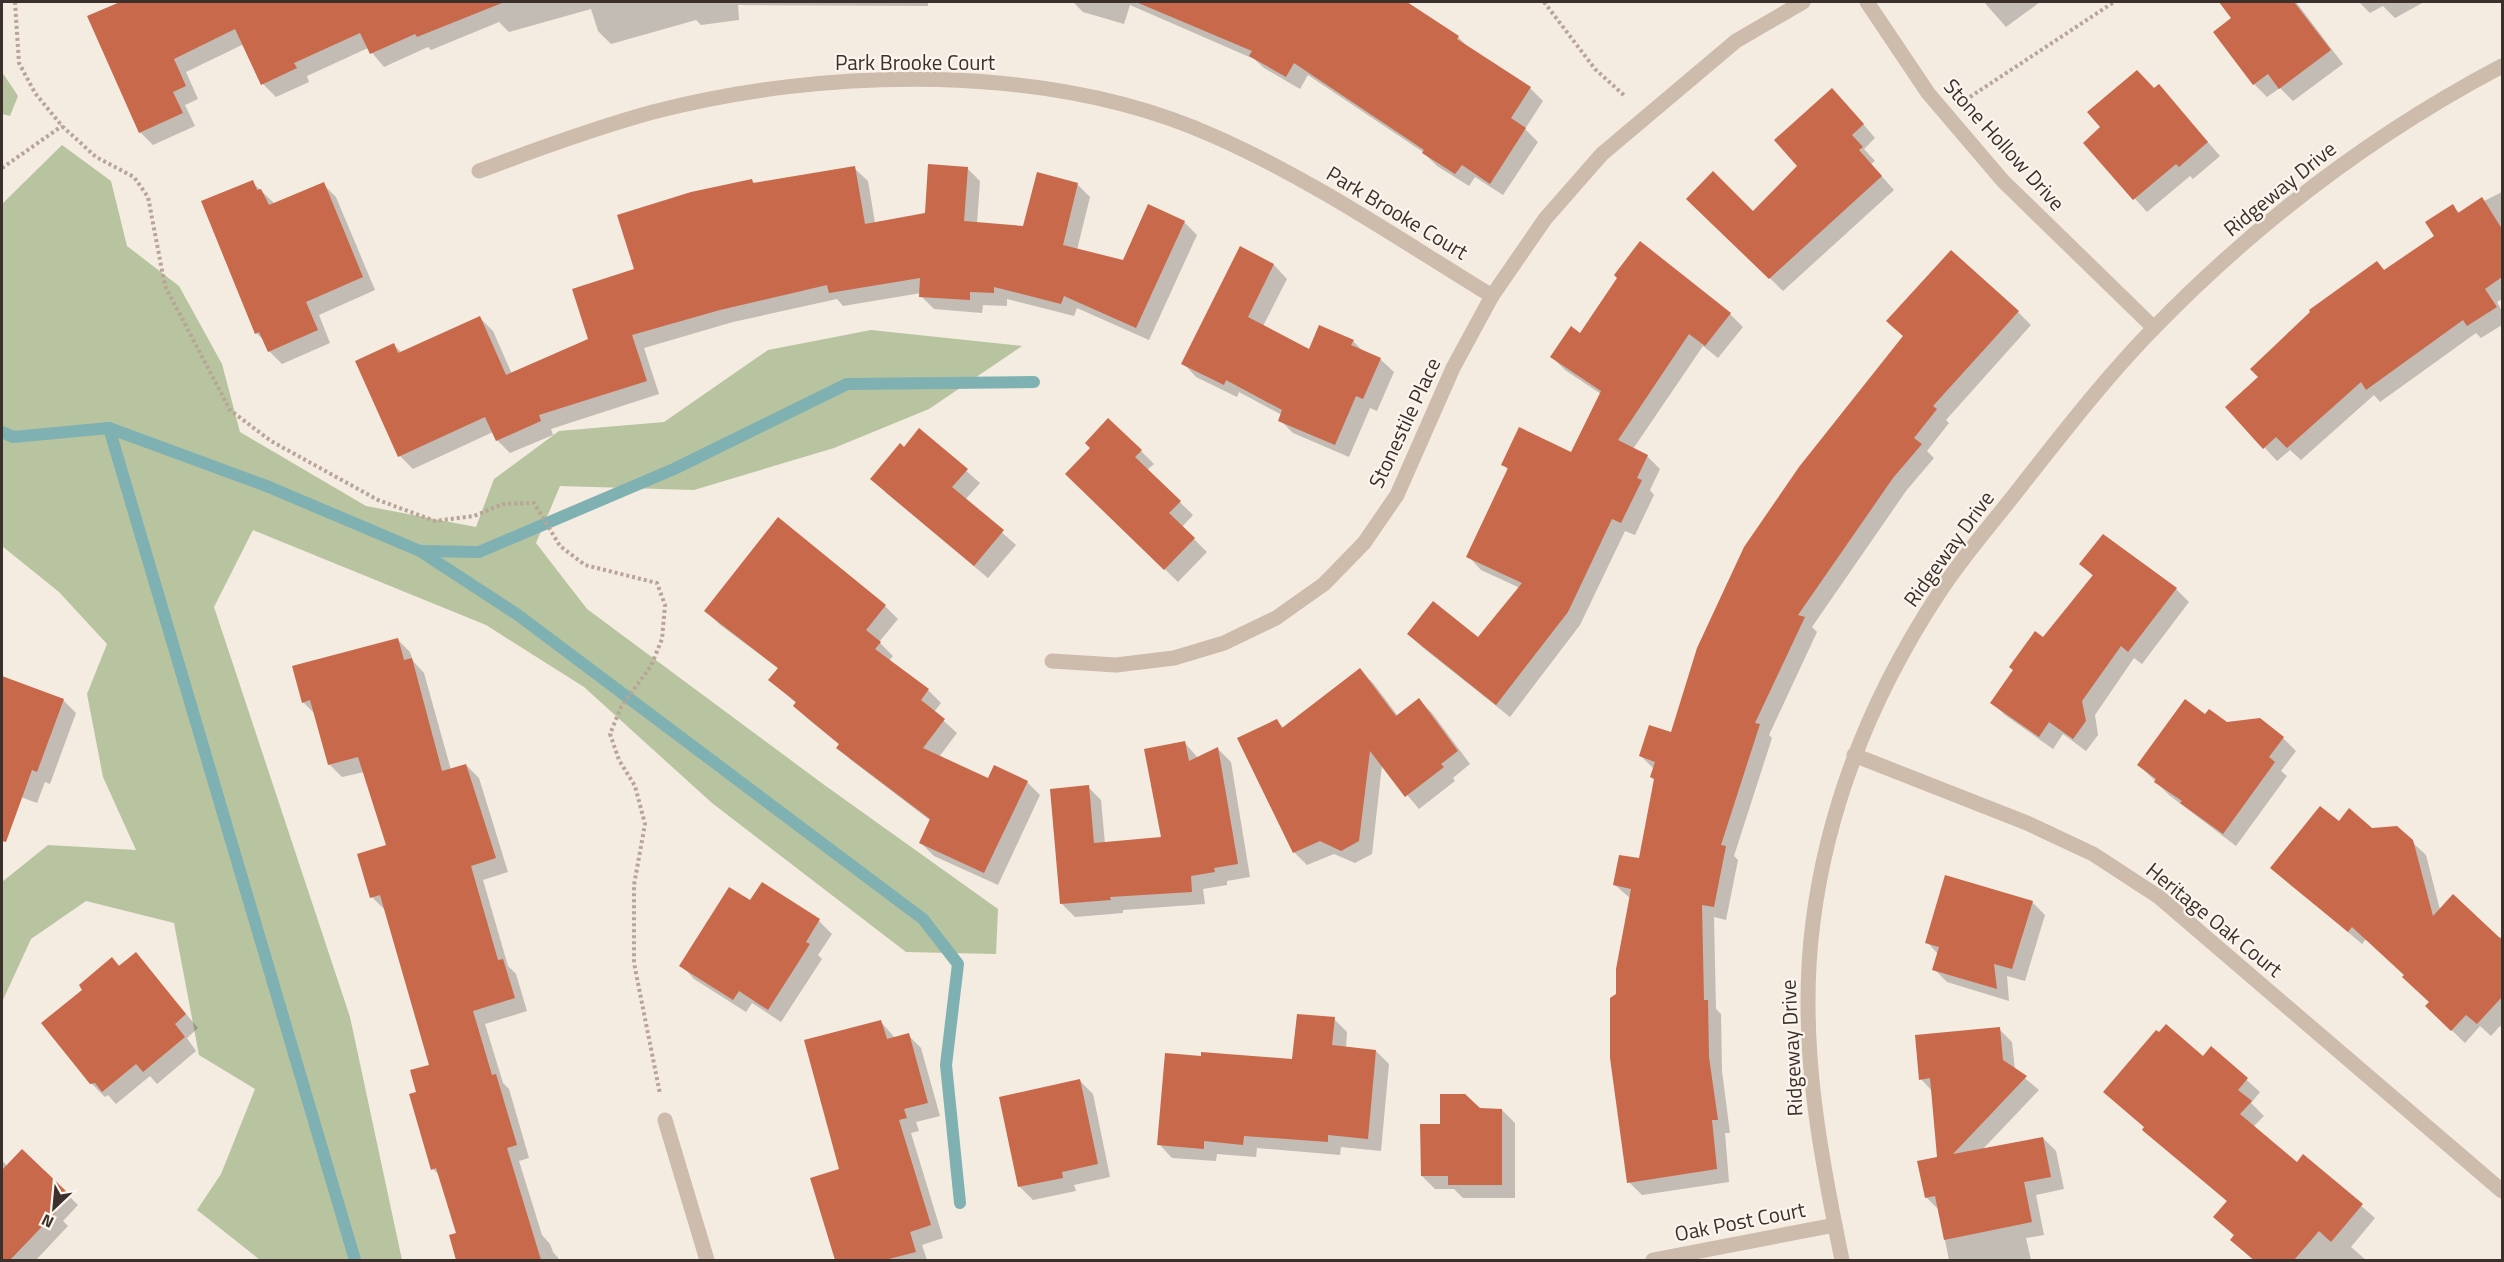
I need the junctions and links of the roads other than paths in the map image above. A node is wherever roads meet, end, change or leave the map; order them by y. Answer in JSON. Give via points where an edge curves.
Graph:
{"nodes":[{"id":1,"x":1803,"y":2,"type":"edge"},
{"id":2,"x":1866,"y":2,"type":"edge"},
{"id":3,"x":2502,"y":66,"type":"edge"},
{"id":4,"x":479,"y":171,"type":"dead end"},
{"id":5,"x":1492,"y":296,"type":"junction"},
{"id":6,"x":2154,"y":328,"type":"junction"},
{"id":7,"x":1052,"y":661,"type":"dead end"},
{"id":8,"x":1854,"y":755,"type":"junction"},
{"id":9,"x":665,"y":1120,"type":"road end"},
{"id":10,"x":2502,"y":1191,"type":"edge"},
{"id":11,"x":1835,"y":1225,"type":"junction"},
{"id":12,"x":707,"y":1260,"type":"edge"},
{"id":13,"x":1653,"y":1260,"type":"edge"},
{"id":14,"x":1842,"y":1260,"type":"edge"}],
"edges":[{"from":1,"to":5,"type":"street","via":[[1736,41],[1602,153],[1545,219]]},
{"from":2,"to":6,"type":"street","name":"Stone Hollow Drive","via":[[1928,93],[2003,181]]},
{"from":3,"to":6,"type":"street","name":"Ridgeway Drive","via":[[2450,94],[2346,162],[2258,230]]},
{"from":4,"to":5,"type":"street","name":"Park Brooke Court","via":[[562,139],[655,112],[750,92],[878,80],[962,80],[1052,89],[1141,110],[1214,135],[1284,169]]},
{"from":5,"to":7,"type":"street","name":"Stonestile Place","via":[[1453,368],[1397,495],[1364,543],[1324,584],[1276,618],[1224,643],[1174,658],[1116,665]]},
{"from":6,"to":8,"type":"street","name":"Ridgeway Drive","via":[[2082,408],[1941,590],[1897,661]]},
{"from":8,"to":10,"type":"street","name":"Heritage Oak Court","via":[[2027,823],[2092,854],[2159,897]]},
{"from":8,"to":11,"type":"street","name":"Ridgeway Drive","via":[[1828,841],[1813,923],[1807,1002],[1812,1089],[1822,1167]]},
{"from":9,"to":12,"type":"street"},
{"from":11,"to":13,"type":"street","name":"Oak Post Court"},
{"from":11,"to":14,"type":"street","name":"Ridgeway Drive"}]}
